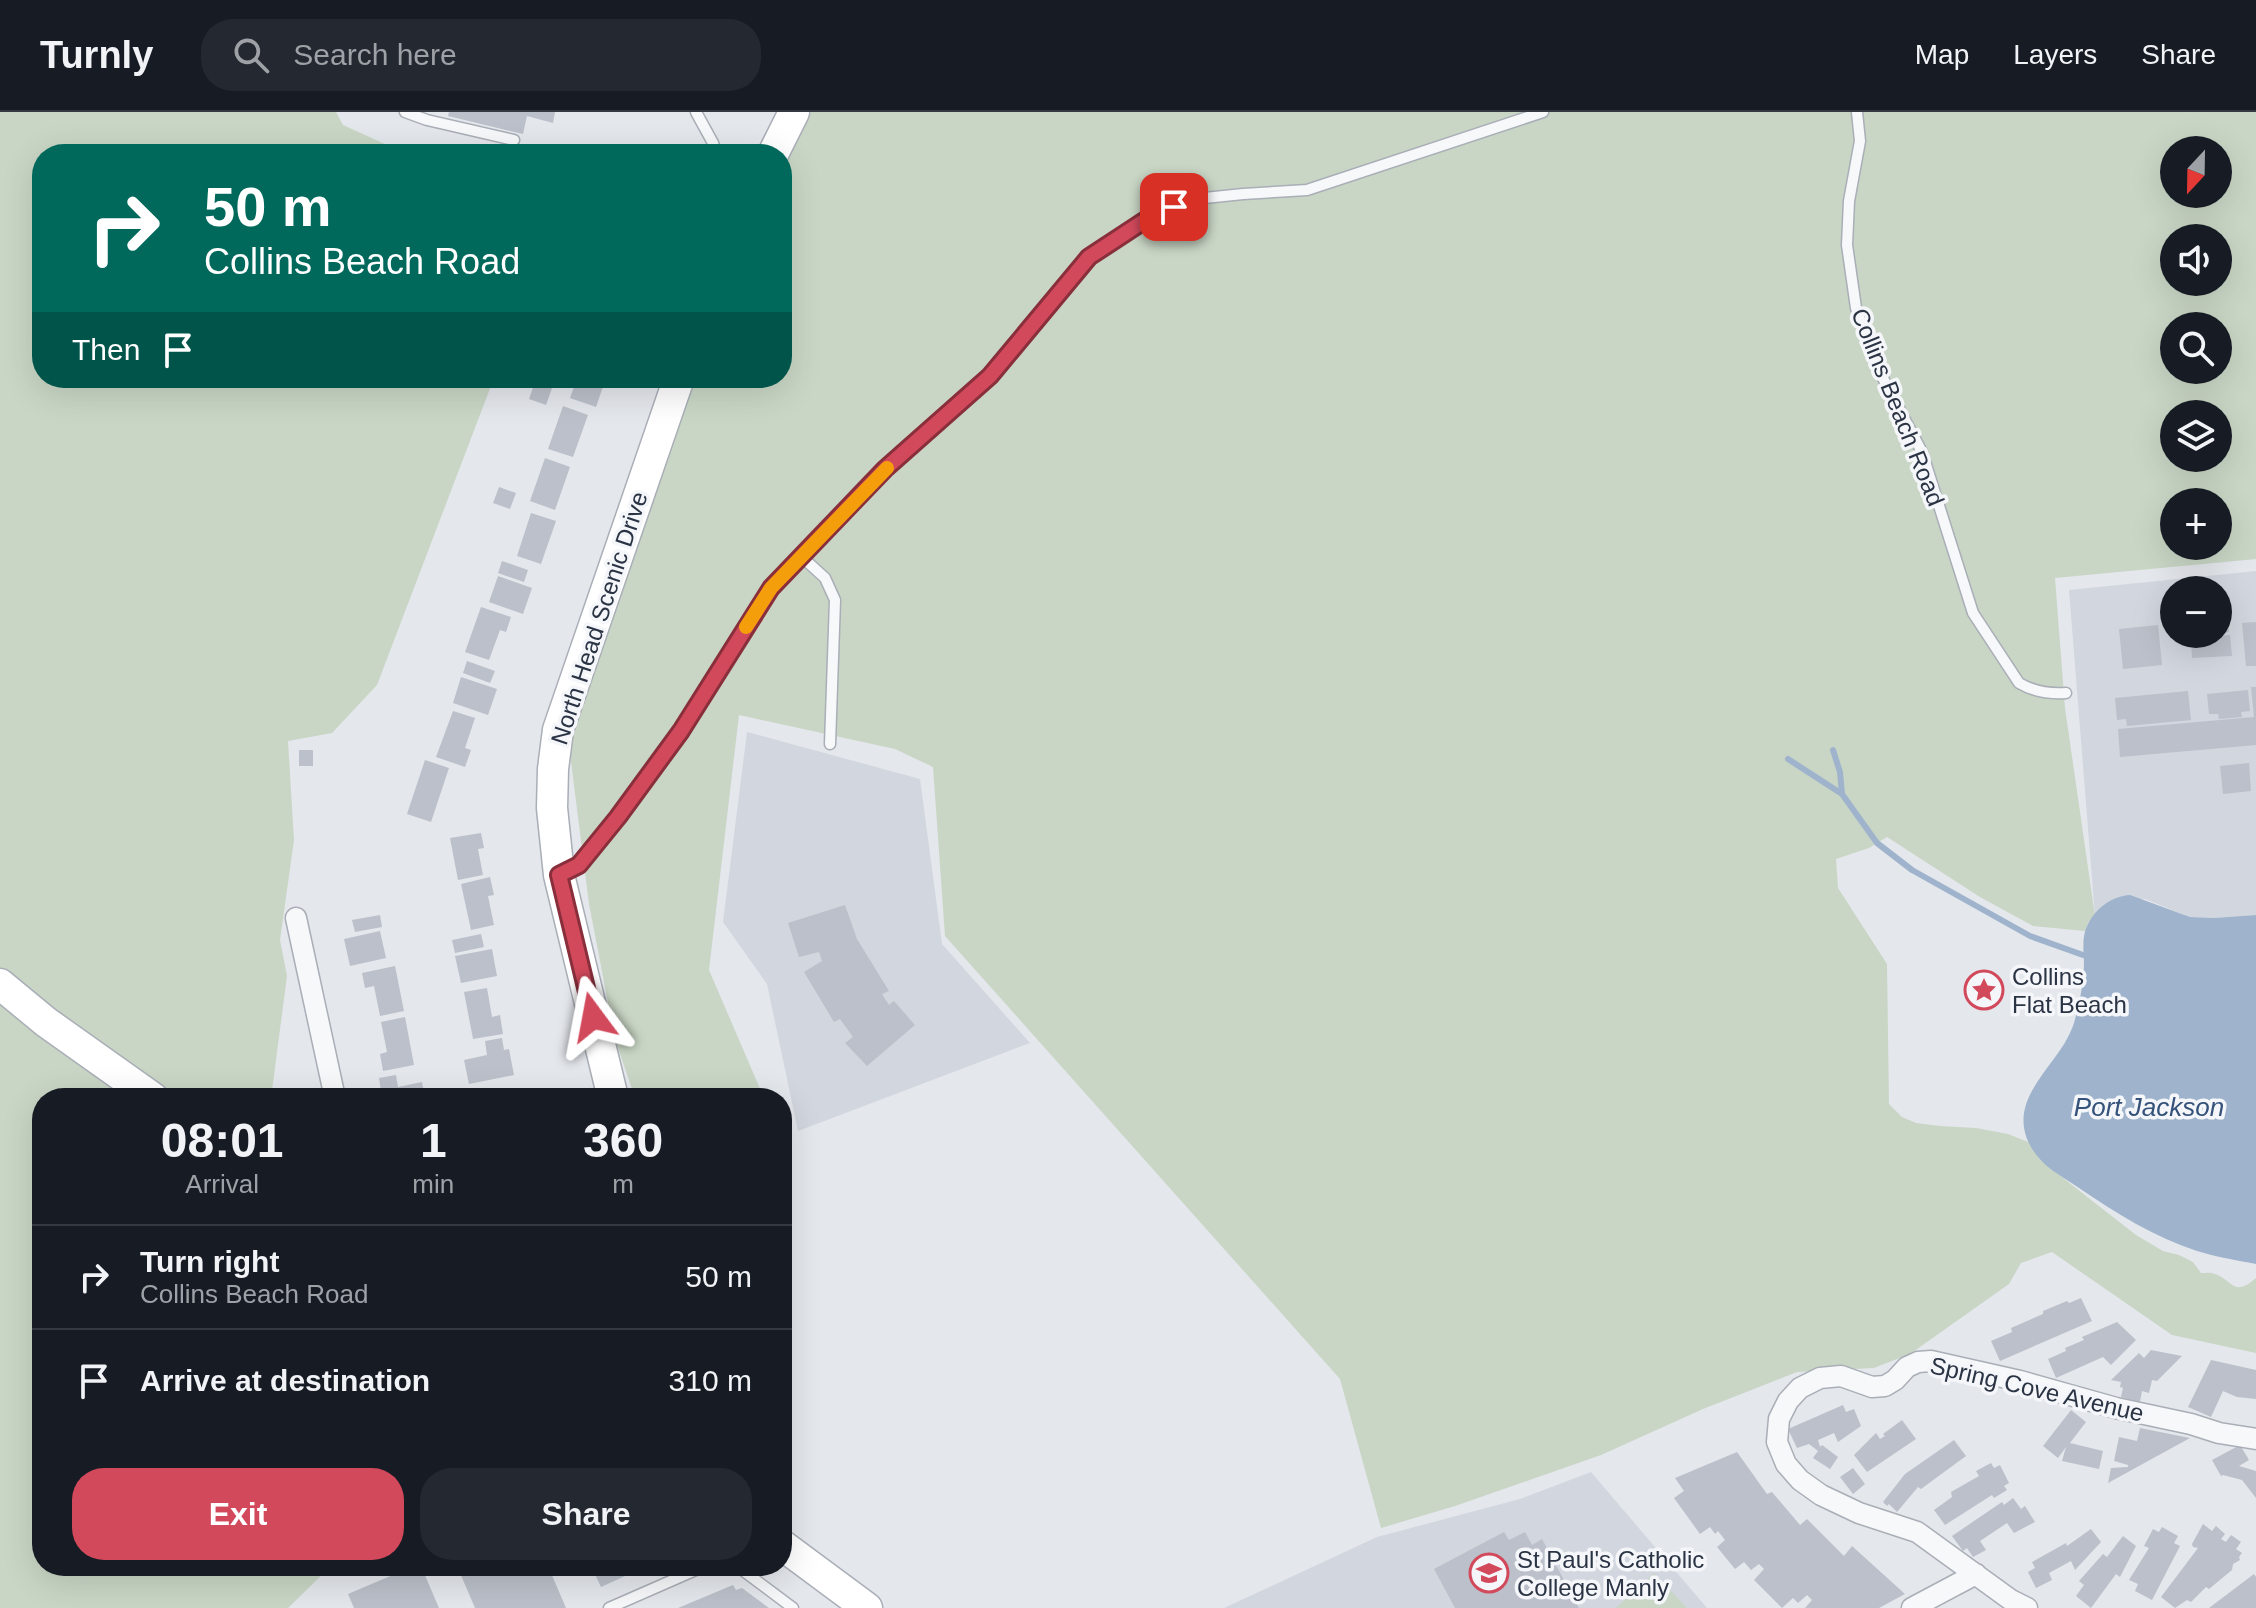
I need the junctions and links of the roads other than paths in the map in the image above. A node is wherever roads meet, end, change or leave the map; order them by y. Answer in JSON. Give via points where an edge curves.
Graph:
{"nodes":[{"id":1,"x":405,"y":112,"type":"edge"},
{"id":2,"x":696,"y":112,"type":"edge"},
{"id":3,"x":794,"y":112,"type":"edge"},
{"id":4,"x":1543,"y":112,"type":"edge"},
{"id":5,"x":1857,"y":112,"type":"edge"},
{"id":6,"x":428,"y":116,"type":"edge"},
{"id":7,"x":514,"y":140,"type":"dead end"},
{"id":8,"x":713,"y":144,"type":"edge"},
{"id":9,"x":778,"y":144,"type":"edge"},
{"id":10,"x":676,"y":388,"type":"edge"},
{"id":11,"x":802,"y":557,"type":"junction"},
{"id":12,"x":2066,"y":693,"type":"dead end"},
{"id":13,"x":830,"y":744,"type":"dead end"},
{"id":14,"x":559,"y":875,"type":"junction"},
{"id":15,"x":296,"y":918,"type":"dead end"},
{"id":16,"x":0,"y":984,"type":"edge"},
{"id":17,"x":139,"y":1088,"type":"edge"},
{"id":18,"x":333,"y":1088,"type":"edge"},
{"id":19,"x":611,"y":1088,"type":"edge"},
{"id":20,"x":2256,"y":1439,"type":"edge"},
{"id":21,"x":792,"y":1552,"type":"edge"},
{"id":22,"x":1976,"y":1574,"type":"junction"},
{"id":23,"x":682,"y":1576,"type":"edge"},
{"id":24,"x":750,"y":1576,"type":"edge"},
{"id":25,"x":609,"y":1608,"type":"edge"},
{"id":26,"x":793,"y":1608,"type":"edge"},
{"id":27,"x":867,"y":1608,"type":"edge"},
{"id":28,"x":1912,"y":1608,"type":"edge"},
{"id":29,"x":2027,"y":1608,"type":"edge"}],
"edges":[{"from":1,"to":6,"type":"lane"},
{"from":2,"to":8,"type":"lane"},
{"from":3,"to":9,"type":"street"},
{"from":4,"to":11,"type":"lane","via":[[1307,190],[1195,199],[1153,215],[1089,257],[990,376],[885,469]]},
{"from":5,"to":12,"type":"lane","name":"Collins Beach Road","via":[[1860,141],[1847,245],[1856,308],[1876,365],[1922,452],[1973,613],[2019,683],[2048,694]]},
{"from":6,"to":7,"type":"lane"},
{"from":10,"to":14,"type":"street","name":"North Head Scenic Drive","via":[[558,730],[552,808]]},
{"from":11,"to":13,"type":"lane","via":[[825,578],[835,600]]},
{"from":11,"to":14,"type":"lane","via":[[771,588],[681,731],[602,838],[579,865]]},
{"from":14,"to":19,"type":"street","name":"North Head Scenic Drive"},
{"from":15,"to":18,"type":"street"},
{"from":16,"to":17,"type":"street"},
{"from":20,"to":22,"type":"street","name":"Spring Cove Avenue","via":[[1931,1361],[1907,1367],[1885,1386],[1841,1376],[1800,1388],[1779,1419],[1777,1442],[1800,1480],[1859,1513],[1917,1532]]},
{"from":21,"to":27,"type":"street"},
{"from":22,"to":28,"type":"street"},
{"from":22,"to":29,"type":"street","name":"Spring Cove Avenue"},
{"from":23,"to":25,"type":"lane"},
{"from":24,"to":26,"type":"lane"}]}
